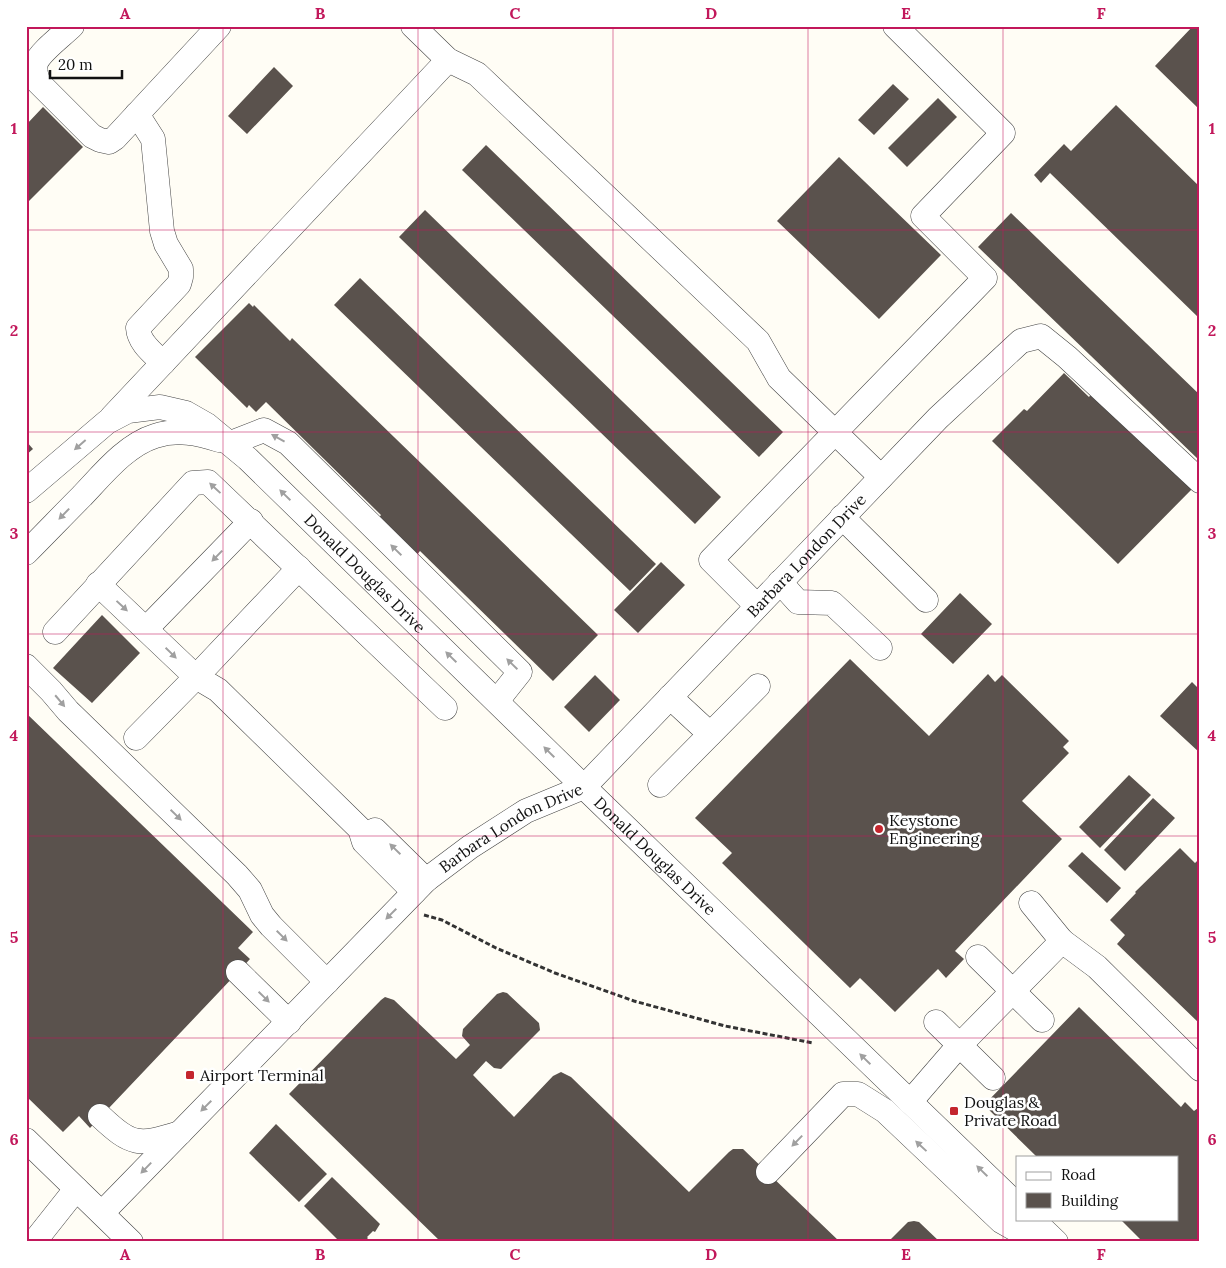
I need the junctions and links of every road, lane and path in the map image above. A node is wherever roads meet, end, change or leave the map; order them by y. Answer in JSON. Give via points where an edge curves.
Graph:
{"nodes":[{"id":1,"x":72,"y":26,"type":"edge"},
{"id":2,"x":219,"y":26,"type":"edge"},
{"id":3,"x":414,"y":26,"type":"edge"},
{"id":4,"x":895,"y":26,"type":"edge"},
{"id":5,"x":448,"y":60,"type":"junction"},
{"id":6,"x":137,"y":114,"type":"junction"},
{"id":7,"x":163,"y":363,"type":"junction"},
{"id":8,"x":107,"y":422,"type":"junction"},
{"id":9,"x":834,"y":432,"type":"junction"},
{"id":10,"x":231,"y":443,"type":"junction"},
{"id":11,"x":881,"y":477,"type":"junction"},
{"id":12,"x":1200,"y":481,"type":"edge"},
{"id":13,"x":26,"y":491,"type":"edge"},
{"id":14,"x":842,"y":517,"type":"junction"},
{"id":15,"x":251,"y":522,"type":"junction"},
{"id":16,"x":26,"y":553,"type":"edge"},
{"id":17,"x":299,"y":568,"type":"junction"},
{"id":18,"x":780,"y":582,"type":"junction"},
{"id":19,"x":98,"y":584,"type":"junction"},
{"id":20,"x":926,"y":600,"type":"dead end"},
{"id":21,"x":757,"y":606,"type":"junction"},
{"id":22,"x":146,"y":628,"type":"junction"},
{"id":23,"x":55,"y":632,"type":"dead end"},
{"id":24,"x":880,"y":648,"type":"dead end"},
{"id":25,"x":26,"y":666,"type":"edge"},
{"id":26,"x":196,"y":677,"type":"junction"},
{"id":27,"x":758,"y":686,"type":"dead end"},
{"id":28,"x":670,"y":696,"type":"junction"},
{"id":29,"x":497,"y":701,"type":"junction"},
{"id":30,"x":445,"y":708,"type":"dead end"},
{"id":31,"x":710,"y":734,"type":"junction"},
{"id":32,"x":136,"y":738,"type":"dead end"},
{"id":33,"x":660,"y":785,"type":"dead end"},
{"id":34,"x":584,"y":787,"type":"junction"},
{"id":35,"x":422,"y":893,"type":"junction"},
{"id":36,"x":1031,"y":903,"type":"dead end"},
{"id":37,"x":1062,"y":941,"type":"junction"},
{"id":38,"x":978,"y":957,"type":"dead end"},
{"id":39,"x":238,"y":972,"type":"dead end"},
{"id":40,"x":326,"y":982,"type":"junction"},
{"id":41,"x":1013,"y":991,"type":"junction"},
{"id":42,"x":1042,"y":1020,"type":"dead end"},
{"id":43,"x":289,"y":1022,"type":"junction"},
{"id":44,"x":936,"y":1022,"type":"dead end"},
{"id":45,"x":822,"y":1044,"type":"dead end"},
{"id":46,"x":959,"y":1045,"type":"junction"},
{"id":47,"x":1200,"y":1069,"type":"edge"},
{"id":48,"x":993,"y":1078,"type":"dead end"},
{"id":49,"x":910,"y":1102,"type":"junction"},
{"id":50,"x":100,"y":1116,"type":"dead end"},
{"id":51,"x":180,"y":1133,"type":"junction"},
{"id":52,"x":26,"y":1140,"type":"edge"},
{"id":53,"x":768,"y":1172,"type":"dead end"},
{"id":54,"x":76,"y":1189,"type":"junction"},
{"id":55,"x":1016,"y":1204,"type":"edge"},
{"id":56,"x":102,"y":1213,"type":"junction"},
{"id":57,"x":1033,"y":1220,"type":"edge"},
{"id":58,"x":34,"y":1242,"type":"edge"},
{"id":59,"x":131,"y":1242,"type":"edge"},
{"id":60,"x":1040,"y":1242,"type":"edge"},
{"id":61,"x":1056,"y":1242,"type":"edge"}],
"edges":[{"from":1,"to":6,"type":"street","via":[[39,57],[35,73],[39,83],[92,136],[100,140],[108,142],[115,138]]},
{"from":2,"to":6,"type":"street"},
{"from":3,"to":5,"type":"street"},
{"from":4,"to":9,"type":"street","via":[[1003,133],[923,216],[985,278]]},
{"from":5,"to":7,"type":"street"},
{"from":5,"to":9,"type":"street","via":[[477,74],[758,341],[778,378]]},
{"from":6,"to":7,"type":"street","via":[[153,139],[162,231],[182,277],[138,328],[146,346]]},
{"from":7,"to":8,"type":"street"},
{"from":8,"to":10,"type":"street","name":"Donald Douglas Drive","via":[[128,411],[160,407],[186,413]]},
{"from":8,"to":13,"type":"street","name":"Donald Douglas Drive","one_way":true},
{"from":9,"to":11,"type":"street"},
{"from":9,"to":21,"type":"street","via":[[711,560]]},
{"from":10,"to":16,"type":"street","name":"Donald Douglas Drive","one_way":true,"via":[[198,433],[173,432],[154,436],[134,446],[110,466]]},
{"from":29,"to":10,"type":"street","name":"Donald Douglas Drive","one_way":true},
{"from":29,"to":10,"type":"street","one_way":true,"via":[[520,672],[288,443],[264,430]]},
{"from":11,"to":12,"type":"street","name":"Barbara London Drive","via":[[938,418],[1021,341],[1041,336]]},
{"from":11,"to":14,"type":"street","name":"Barbara London Drive"},
{"from":14,"to":18,"type":"street","name":"Barbara London Drive"},
{"from":14,"to":20,"type":"street"},
{"from":15,"to":17,"type":"street"},
{"from":15,"to":19,"type":"street","one_way":true,"via":[[208,482],[193,483]]},
{"from":15,"to":22,"type":"street","one_way":true},
{"from":17,"to":26,"type":"street"},
{"from":17,"to":30,"type":"street"},
{"from":18,"to":21,"type":"street","name":"Barbara London Drive"},
{"from":18,"to":24,"type":"street","via":[[798,602],[832,603]]},
{"from":19,"to":22,"type":"street","one_way":true},
{"from":19,"to":23,"type":"street"},
{"from":21,"to":28,"type":"street","name":"Barbara London Drive"},
{"from":22,"to":26,"type":"street","one_way":true},
{"from":25,"to":40,"type":"street","one_way":true,"via":[[68,711],[238,875],[271,926]]},
{"from":26,"to":32,"type":"street"},
{"from":26,"to":35,"type":"street","via":[[218,690],[360,829],[375,829]]},
{"from":27,"to":31,"type":"street"},
{"from":28,"to":31,"type":"street"},
{"from":28,"to":34,"type":"street","name":"Barbara London Drive"},
{"from":34,"to":29,"type":"street","name":"Donald Douglas Drive","one_way":true},
{"from":31,"to":33,"type":"street"},
{"from":34,"to":35,"type":"street","name":"Barbara London Drive","via":[[526,811],[470,847]]},
{"from":49,"to":34,"type":"street","name":"Donald Douglas Drive","one_way":true},
{"from":35,"to":40,"type":"street","name":"Barbara London Drive","one_way":true},
{"from":35,"to":45,"type":"path","via":[[419,914],[442,920],[496,948],[582,982],[634,1001],[725,1026]]},
{"from":36,"to":37,"type":"street"},
{"from":37,"to":41,"type":"street"},
{"from":37,"to":47,"type":"street","via":[[1097,967]]},
{"from":38,"to":41,"type":"street"},
{"from":39,"to":43,"type":"street","one_way":true},
{"from":40,"to":43,"type":"street","name":"Barbara London Drive"},
{"from":41,"to":42,"type":"street"},
{"from":41,"to":46,"type":"street"},
{"from":43,"to":51,"type":"street","name":"Barbara London Drive","one_way":true},
{"from":44,"to":46,"type":"street"},
{"from":46,"to":48,"type":"street"},
{"from":46,"to":49,"type":"street"},
{"from":55,"to":49,"type":"street","name":"Donald Douglas Drive","one_way":true},
{"from":50,"to":51,"type":"street","via":[[118,1134],[135,1141],[152,1142]]},
{"from":51,"to":56,"type":"street","name":"Barbara London Drive","one_way":true},
{"from":52,"to":54,"type":"street"},
{"from":60,"to":53,"type":"street","one_way":true,"via":[[1001,1221],[885,1111],[858,1094],[843,1094]]},
{"from":54,"to":56,"type":"street"},
{"from":54,"to":58,"type":"street"},
{"from":56,"to":59,"type":"street"},
{"from":57,"to":61,"type":"street"}]}
